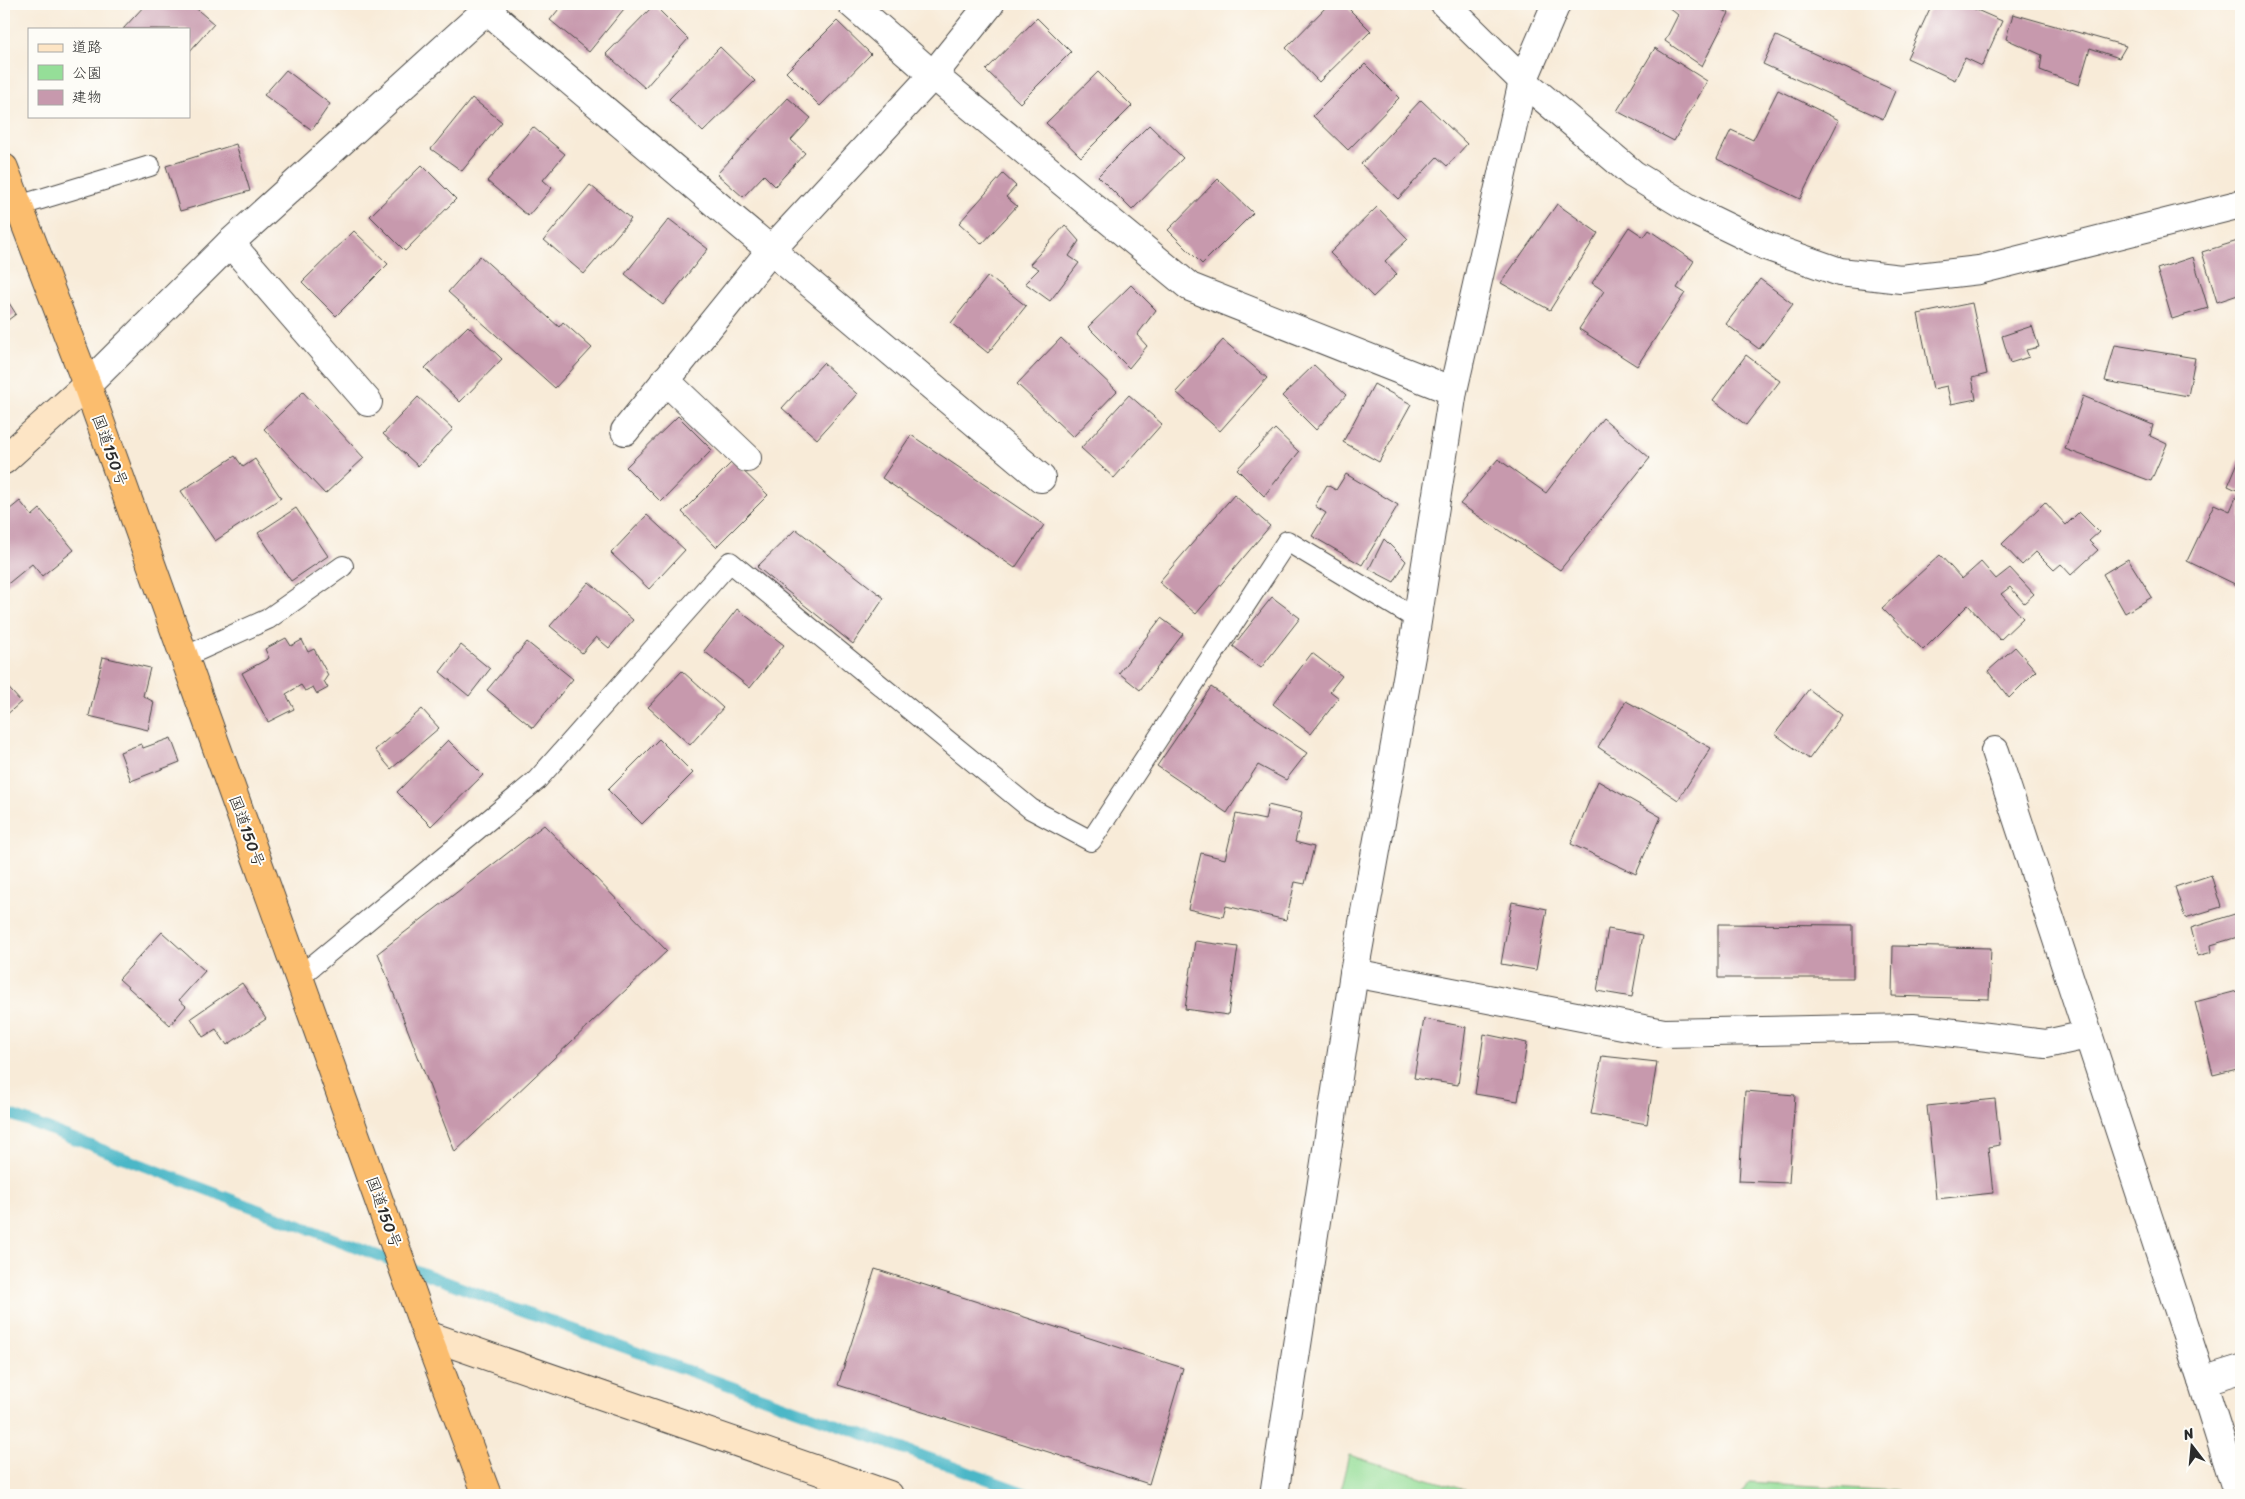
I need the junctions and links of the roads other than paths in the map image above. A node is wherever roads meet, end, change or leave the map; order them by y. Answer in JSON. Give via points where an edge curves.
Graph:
{"nodes":[{"id":1,"x":852,"y":4,"type":"edge"},
{"id":2,"x":990,"y":4,"type":"edge"},
{"id":3,"x":1445,"y":4,"type":"edge"},
{"id":4,"x":1556,"y":4,"type":"edge"},
{"id":5,"x":490,"y":7,"type":"edge"},
{"id":6,"x":933,"y":75,"type":"junction"},
{"id":7,"x":1523,"y":81,"type":"junction"},
{"id":8,"x":150,"y":166,"type":"dead end"},
{"id":9,"x":4,"y":168,"type":"edge"},
{"id":10,"x":2241,"y":204,"type":"edge"},
{"id":11,"x":18,"y":206,"type":"junction"},
{"id":12,"x":230,"y":243,"type":"junction"},
{"id":13,"x":770,"y":250,"type":"junction"},
{"id":14,"x":665,"y":380,"type":"junction"},
{"id":15,"x":87,"y":385,"type":"junction"},
{"id":16,"x":1453,"y":390,"type":"junction"},
{"id":17,"x":368,"y":402,"type":"dead end"},
{"id":18,"x":625,"y":431,"type":"dead end"},
{"id":19,"x":747,"y":458,"type":"dead end"},
{"id":20,"x":4,"y":460,"type":"edge"},
{"id":21,"x":1041,"y":478,"type":"dead end"},
{"id":22,"x":343,"y":566,"type":"dead end"},
{"id":23,"x":1417,"y":619,"type":"junction"},
{"id":24,"x":184,"y":657,"type":"junction"},
{"id":25,"x":1995,"y":751,"type":"dead end"},
{"id":26,"x":1354,"y":973,"type":"junction"},
{"id":27,"x":299,"y":976,"type":"junction"},
{"id":28,"x":2087,"y":1035,"type":"junction"},
{"id":29,"x":427,"y":1335,"type":"junction"},
{"id":30,"x":2241,"y":1369,"type":"edge"},
{"id":31,"x":2202,"y":1381,"type":"junction"},
{"id":32,"x":487,"y":1495,"type":"edge"},
{"id":33,"x":889,"y":1495,"type":"edge"},
{"id":34,"x":1274,"y":1495,"type":"edge"},
{"id":35,"x":2238,"y":1495,"type":"edge"}],
"edges":[{"from":1,"to":6,"type":"street"},
{"from":2,"to":6,"type":"street"},
{"from":3,"to":7,"type":"street"},
{"from":4,"to":7,"type":"street"},
{"from":5,"to":12,"type":"street"},
{"from":5,"to":13,"type":"street"},
{"from":6,"to":13,"type":"street"},
{"from":6,"to":16,"type":"street","via":[[1190,287]]},
{"from":7,"to":10,"type":"street","via":[[1633,174],[1694,211],[1766,246],[1840,272],[1901,279],[1979,270]]},
{"from":7,"to":16,"type":"street"},
{"from":8,"to":11,"type":"lane"},
{"from":9,"to":11,"type":"highway","name":"国道150号"},
{"from":11,"to":15,"type":"highway","name":"国道150号"},
{"from":12,"to":15,"type":"street"},
{"from":12,"to":17,"type":"street"},
{"from":13,"to":14,"type":"street"},
{"from":13,"to":21,"type":"street"},
{"from":14,"to":18,"type":"street"},
{"from":14,"to":19,"type":"street"},
{"from":15,"to":20,"type":"street"},
{"from":15,"to":24,"type":"highway","name":"国道150号"},
{"from":16,"to":23,"type":"street"},
{"from":22,"to":24,"type":"lane","via":[[268,619]]},
{"from":23,"to":26,"type":"street"},
{"from":23,"to":27,"type":"lane","via":[[1287,541],[1091,841],[1031,809],[730,562],[537,780]]},
{"from":24,"to":27,"type":"highway","name":"国道150号"},
{"from":25,"to":28,"type":"street"},
{"from":26,"to":28,"type":"street","via":[[1664,1033],[1913,1028],[2046,1044]]},
{"from":26,"to":34,"type":"street"},
{"from":27,"to":29,"type":"highway","name":"国道150号"},
{"from":28,"to":31,"type":"street"},
{"from":29,"to":32,"type":"highway","name":"国道150号"},
{"from":29,"to":33,"type":"street"},
{"from":30,"to":31,"type":"street"},
{"from":31,"to":35,"type":"street"}]}
